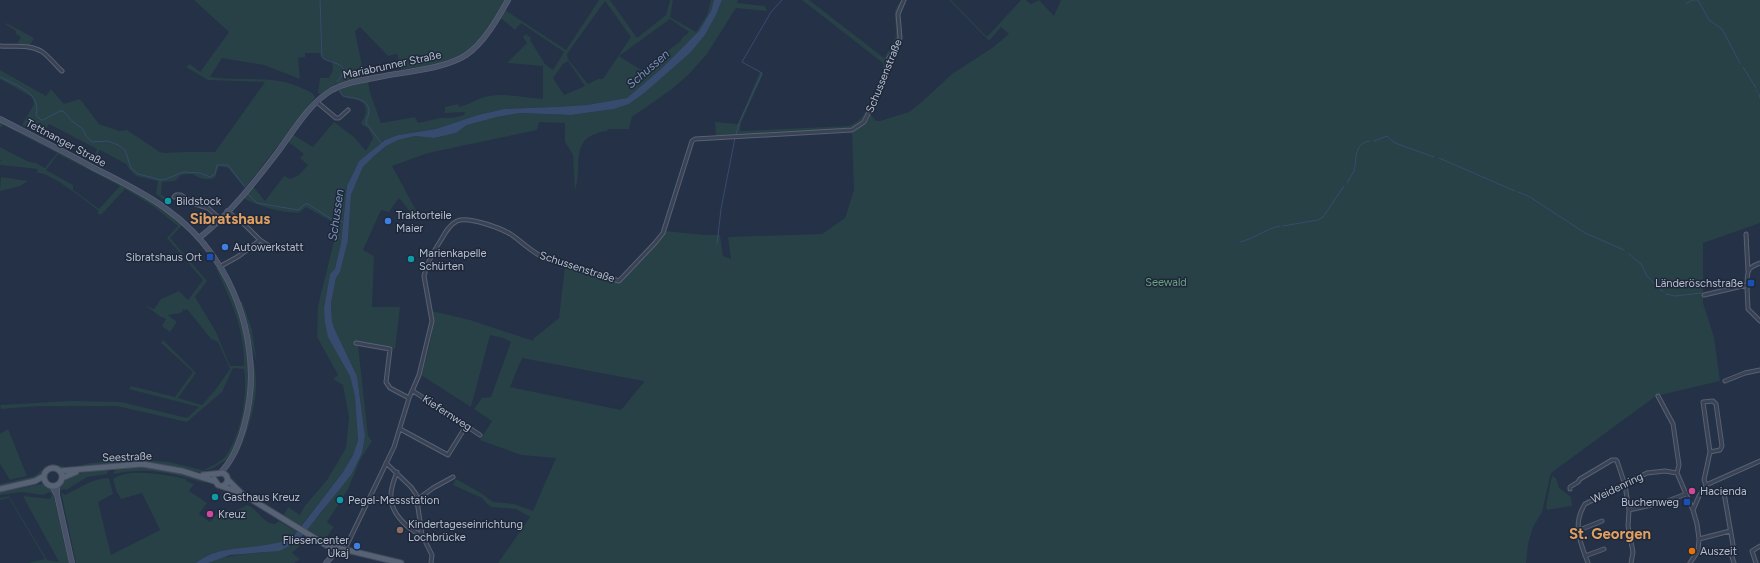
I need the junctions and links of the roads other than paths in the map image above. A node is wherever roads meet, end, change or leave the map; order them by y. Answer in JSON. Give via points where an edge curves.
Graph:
{"nodes":[{"id":1,"x":508,"y":0,"type":"edge"},
{"id":2,"x":904,"y":0,"type":"edge"},
{"id":3,"x":0,"y":46,"type":"edge"},
{"id":4,"x":62,"y":71,"type":"dead end"},
{"id":5,"x":317,"y":102,"type":"junction"},
{"id":6,"x":348,"y":110,"type":"dead end"},
{"id":7,"x":0,"y":119,"type":"edge"},
{"id":8,"x":174,"y":197,"type":"dead end"},
{"id":9,"x":227,"y":211,"type":"junction"},
{"id":10,"x":220,"y":219,"type":"junction"},
{"id":11,"x":207,"y":230,"type":"junction"},
{"id":12,"x":1746,"y":234,"type":"dead end"},
{"id":13,"x":199,"y":238,"type":"junction"},
{"id":14,"x":260,"y":240,"type":"junction"},
{"id":15,"x":204,"y":243,"type":"junction"},
{"id":16,"x":274,"y":249,"type":"dead end"},
{"id":17,"x":1760,"y":263,"type":"edge"},
{"id":18,"x":220,"y":266,"type":"junction"},
{"id":19,"x":1748,"y":271,"type":"junction"},
{"id":20,"x":1747,"y":285,"type":"junction"},
{"id":21,"x":1704,"y":295,"type":"dead end"},
{"id":22,"x":1760,"y":322,"type":"edge"},
{"id":23,"x":356,"y":343,"type":"dead end"},
{"id":24,"x":1760,"y":370,"type":"edge"},
{"id":25,"x":1725,"y":381,"type":"dead end"},
{"id":26,"x":413,"y":391,"type":"junction"},
{"id":27,"x":1658,"y":396,"type":"dead end"},
{"id":28,"x":409,"y":398,"type":"junction"},
{"id":29,"x":466,"y":426,"type":"junction"},
{"id":30,"x":400,"y":429,"type":"junction"},
{"id":31,"x":480,"y":434,"type":"dead end"},
{"id":32,"x":1710,"y":452,"type":"junction"},
{"id":33,"x":1760,"y":461,"type":"edge"},
{"id":34,"x":229,"y":462,"type":"junction"},
{"id":35,"x":386,"y":463,"type":"junction"},
{"id":36,"x":78,"y":470,"type":"junction"},
{"id":37,"x":60,"y":471,"type":"junction"},
{"id":38,"x":221,"y":472,"type":"junction"},
{"id":39,"x":397,"y":472,"type":"junction"},
{"id":40,"x":1677,"y":473,"type":"junction"},
{"id":41,"x":216,"y":475,"type":"junction"},
{"id":42,"x":44,"y":476,"type":"junction"},
{"id":43,"x":200,"y":476,"type":"junction"},
{"id":44,"x":453,"y":477,"type":"dead end"},
{"id":45,"x":62,"y":478,"type":"junction"},
{"id":46,"x":227,"y":478,"type":"junction"},
{"id":47,"x":35,"y":481,"type":"junction"},
{"id":48,"x":214,"y":481,"type":"junction"},
{"id":49,"x":46,"y":482,"type":"junction"},
{"id":50,"x":1625,"y":485,"type":"junction"},
{"id":51,"x":1706,"y":485,"type":"junction"},
{"id":52,"x":55,"y":486,"type":"junction"},
{"id":53,"x":223,"y":486,"type":"junction"},
{"id":54,"x":0,"y":489,"type":"edge"},
{"id":55,"x":1570,"y":489,"type":"dead end"},
{"id":56,"x":241,"y":493,"type":"junction"},
{"id":57,"x":1724,"y":493,"type":"dead end"},
{"id":58,"x":1686,"y":494,"type":"junction"},
{"id":59,"x":418,"y":499,"type":"junction"},
{"id":60,"x":1629,"y":510,"type":"junction"},
{"id":61,"x":1693,"y":510,"type":"junction"},
{"id":62,"x":1602,"y":521,"type":"dead end"},
{"id":63,"x":1577,"y":530,"type":"junction"},
{"id":64,"x":1730,"y":531,"type":"junction"},
{"id":65,"x":422,"y":535,"type":"junction"},
{"id":66,"x":1699,"y":539,"type":"junction"},
{"id":67,"x":1760,"y":546,"type":"edge"},
{"id":68,"x":336,"y":549,"type":"junction"},
{"id":69,"x":1604,"y":549,"type":"dead end"},
{"id":70,"x":344,"y":550,"type":"junction"},
{"id":71,"x":1585,"y":556,"type":"junction"},
{"id":72,"x":72,"y":563,"type":"edge"},
{"id":73,"x":326,"y":563,"type":"edge"},
{"id":74,"x":400,"y":563,"type":"edge"},
{"id":75,"x":431,"y":563,"type":"edge"},
{"id":76,"x":1588,"y":563,"type":"edge"},
{"id":77,"x":1631,"y":563,"type":"edge"},
{"id":78,"x":1690,"y":563,"type":"edge"},
{"id":79,"x":1734,"y":563,"type":"edge"},
{"id":80,"x":1756,"y":563,"type":"edge"}],
"edges":[{"from":1,"to":5,"type":"street","name":"Mariabrunner Straße","via":[[492,27],[471,51],[458,59],[412,72],[350,83],[332,90]]},
{"from":2,"to":26,"type":"street","name":"Schussenstraße","via":[[898,14],[900,38],[888,58],[882,86],[864,122],[852,130],[695,139],[692,141],[663,233],[619,280],[544,258],[512,235],[467,219],[458,220],[447,230],[425,270],[432,321],[428,344]]},
{"from":3,"to":4,"type":"street","via":[[35,48]]},
{"from":5,"to":6,"type":"street","via":[[336,118]]},
{"from":5,"to":9,"type":"street","name":"Mariabrunner Straße"},
{"from":7,"to":13,"type":"street","name":"Tettnanger Straße","via":[[166,209]]},
{"from":8,"to":10,"type":"street","via":[[181,195],[195,204],[208,208]]},
{"from":9,"to":10,"type":"street","name":"Mariabrunner Straße"},
{"from":9,"to":14,"type":"street"},
{"from":10,"to":11,"type":"street","name":"Mariabrunner Straße"},
{"from":11,"to":13,"type":"street","name":"Mariabrunner Straße"},
{"from":11,"to":15,"type":"street"},
{"from":12,"to":19,"type":"street"},
{"from":13,"to":15,"type":"street","name":"Tettnanger Straße"},
{"from":14,"to":16,"type":"street"},
{"from":14,"to":18,"type":"street"},
{"from":15,"to":18,"type":"street","name":"Tettnanger Straße"},
{"from":17,"to":19,"type":"street"},
{"from":18,"to":34,"type":"street","name":"Tettnanger Straße","via":[[241,308],[251,361],[246,416]]},
{"from":19,"to":20,"type":"street"},
{"from":20,"to":21,"type":"street"},
{"from":20,"to":22,"type":"street","via":[[1748,309]]},
{"from":23,"to":28,"type":"street","via":[[390,349],[386,382],[390,388]]},
{"from":24,"to":25,"type":"street"},
{"from":26,"to":28,"type":"street","name":"Schussenstraße"},
{"from":26,"to":29,"type":"street","name":"Kiefernweg"},
{"from":27,"to":40,"type":"street","via":[[1673,424],[1679,465]]},
{"from":28,"to":30,"type":"street","name":"Schussenstraße"},
{"from":29,"to":30,"type":"street","via":[[448,455]]},
{"from":29,"to":31,"type":"street","name":"Kiefernweg"},
{"from":30,"to":35,"type":"street","name":"Schussenstraße"},
{"from":32,"to":32,"type":"street","via":[[1722,449],[1716,404],[1712,401],[1704,402]]},
{"from":32,"to":51,"type":"street","via":[[1704,480]]},
{"from":33,"to":51,"type":"street"},
{"from":34,"to":38,"type":"street"},
{"from":34,"to":46,"type":"street"},
{"from":35,"to":39,"type":"street"},
{"from":35,"to":70,"type":"street","name":"Schussenstraße"},
{"from":36,"to":37,"type":"main road","name":"Seestraße"},
{"from":36,"to":43,"type":"main road","name":"Seestraße","via":[[142,464]]},
{"from":36,"to":45,"type":"main road","name":"Seestraße"},
{"from":37,"to":42,"type":"main road","name":"Seestraße","via":[[51,468]]},
{"from":37,"to":45,"type":"main road"},
{"from":38,"to":41,"type":"main road"},
{"from":38,"to":46,"type":"main road"},
{"from":39,"to":59,"type":"street"},
{"from":39,"to":65,"type":"street","via":[[390,496],[392,505],[403,522]]},
{"from":40,"to":50,"type":"street","name":"Weidenring","via":[[1647,473]]},
{"from":40,"to":58,"type":"street"},
{"from":41,"to":43,"type":"main road","name":"Seestraße"},
{"from":41,"to":48,"type":"main road"},
{"from":42,"to":47,"type":"main road","name":"Seestraße"},
{"from":42,"to":49,"type":"main road"},
{"from":43,"to":48,"type":"main road","name":"Seestraße"},
{"from":44,"to":59,"type":"street"},
{"from":45,"to":52,"type":"main road","name":"Seestraße"},
{"from":46,"to":53,"type":"main road"},
{"from":46,"to":56,"type":"main road"},
{"from":47,"to":49,"type":"main road","name":"Seestraße"},
{"from":47,"to":54,"type":"main road","name":"Seestraße"},
{"from":48,"to":53,"type":"main road"},
{"from":49,"to":52,"type":"main road","name":"Seestraße"},
{"from":50,"to":55,"type":"street","via":[[1617,461],[1614,460],[1580,479]]},
{"from":50,"to":60,"type":"street"},
{"from":50,"to":63,"type":"street","name":"Weidenring","via":[[1585,504],[1581,510]]},
{"from":51,"to":61,"type":"street","via":[[1698,496]]},
{"from":52,"to":72,"type":"street"},
{"from":53,"to":56,"type":"main road"},
{"from":56,"to":68,"type":"main road","via":[[308,535]]},
{"from":57,"to":64,"type":"street"},
{"from":58,"to":60,"type":"street","via":[[1665,502]]},
{"from":58,"to":61,"type":"street"},
{"from":59,"to":65,"type":"street"},
{"from":60,"to":77,"type":"street","via":[[1628,526],[1633,552]]},
{"from":61,"to":66,"type":"street"},
{"from":62,"to":63,"type":"street"},
{"from":63,"to":71,"type":"street","name":"Weidenring"},
{"from":64,"to":66,"type":"street"},
{"from":64,"to":79,"type":"street"},
{"from":65,"to":75,"type":"street","via":[[432,555]]},
{"from":66,"to":78,"type":"street","via":[[1698,551]]},
{"from":67,"to":80,"type":"street","via":[[1752,551]]},
{"from":68,"to":70,"type":"main road"},
{"from":68,"to":73,"type":"street"},
{"from":69,"to":71,"type":"street"},
{"from":70,"to":74,"type":"main road"},
{"from":71,"to":76,"type":"street","name":"Weidenring"}]}
